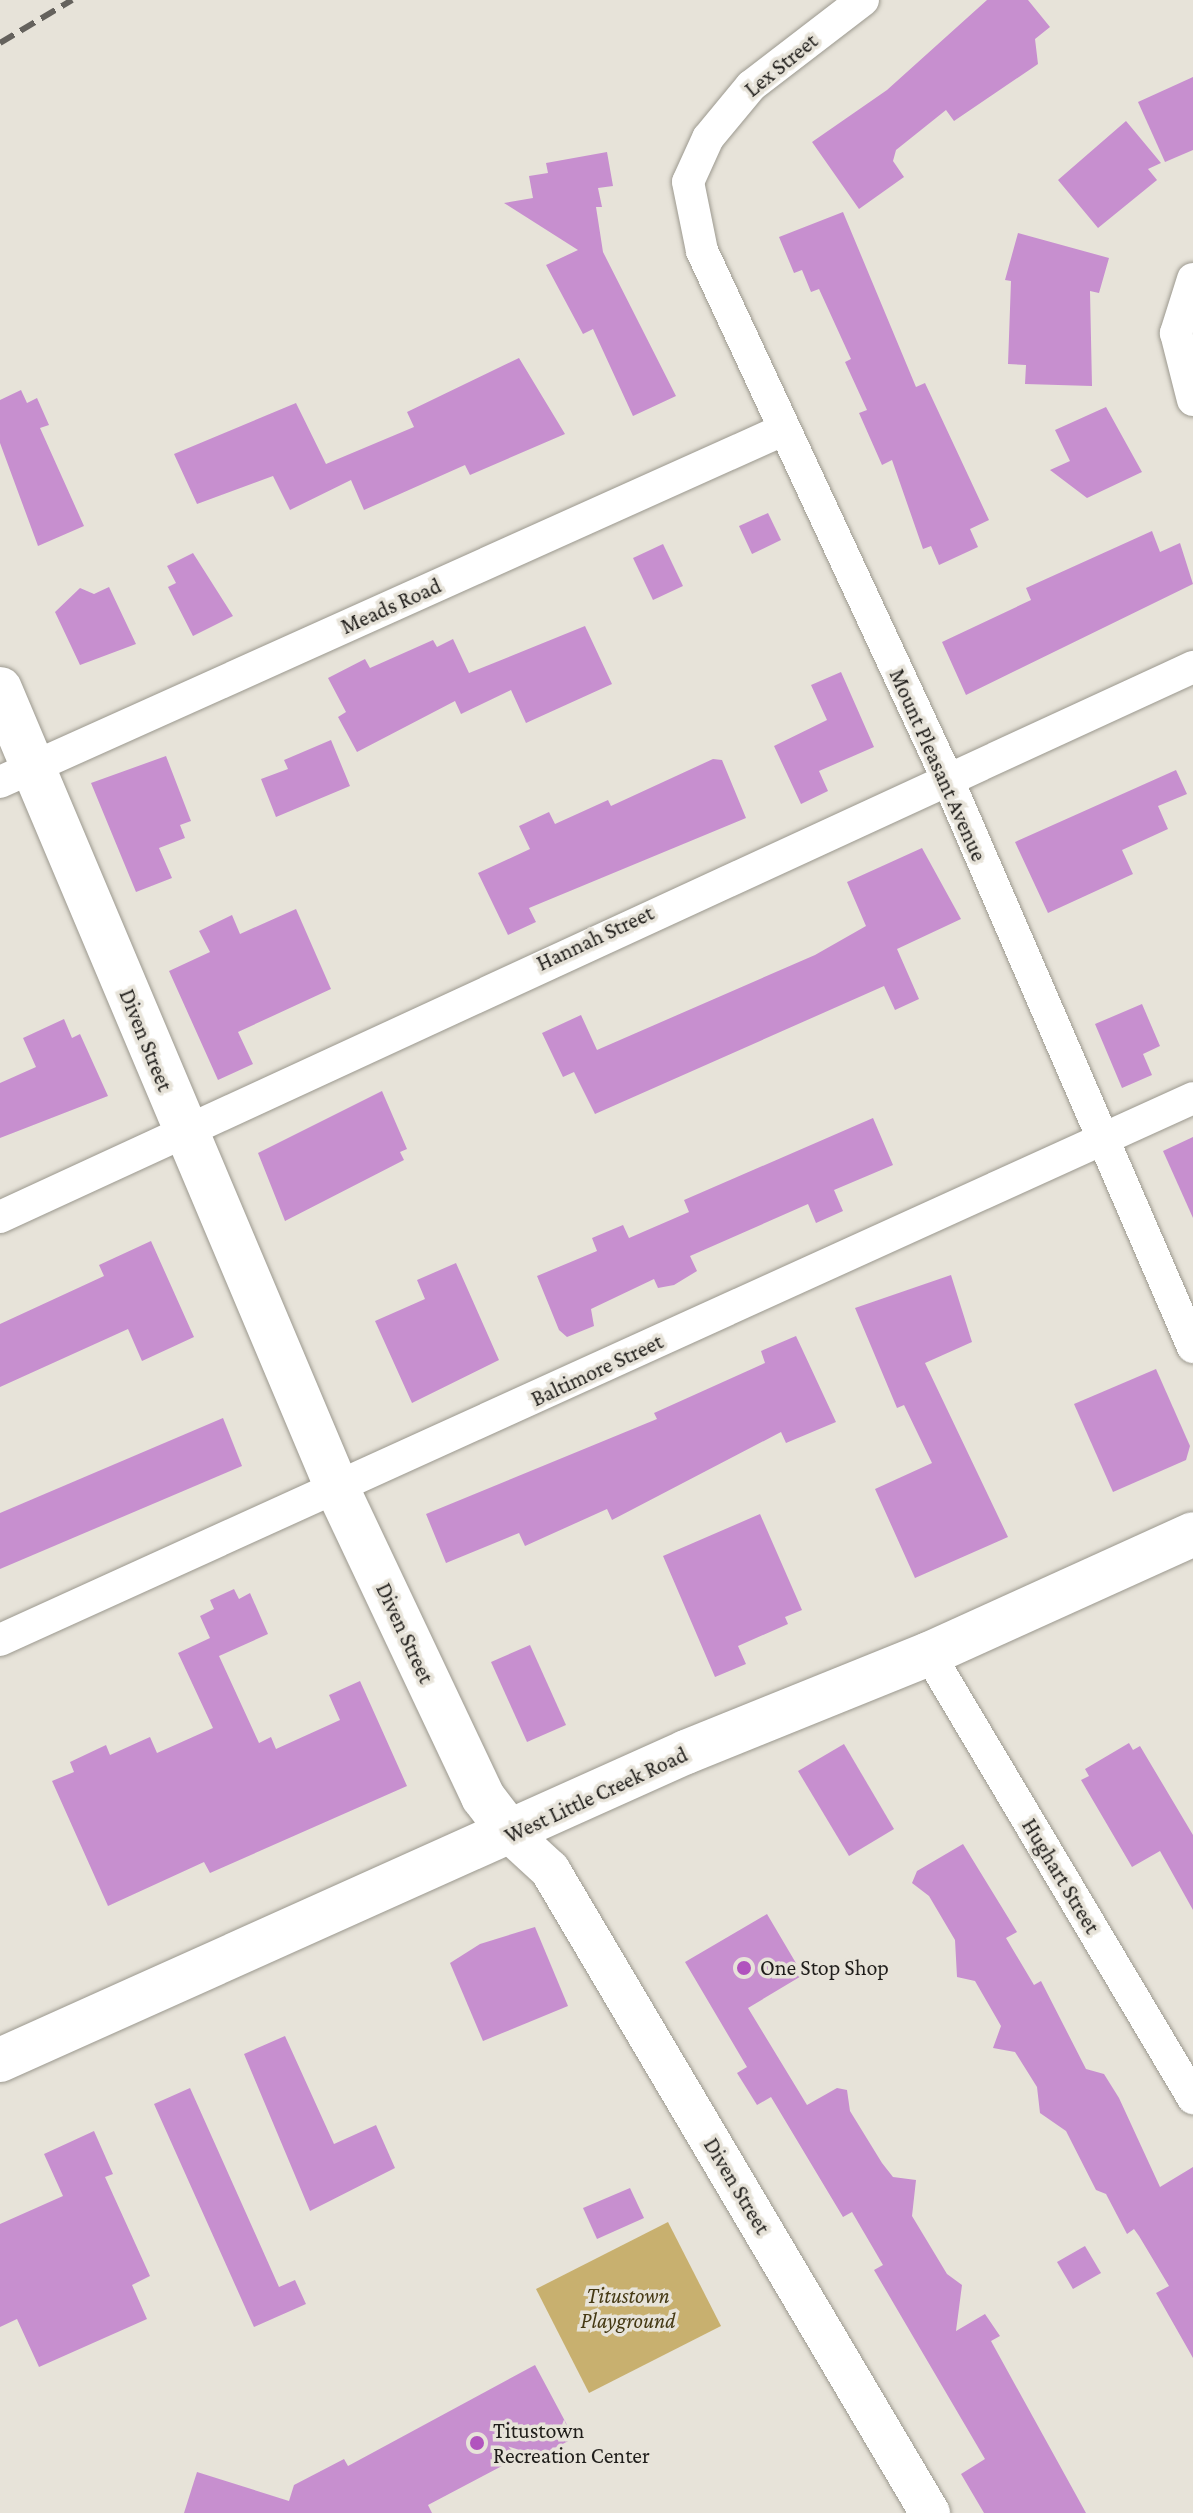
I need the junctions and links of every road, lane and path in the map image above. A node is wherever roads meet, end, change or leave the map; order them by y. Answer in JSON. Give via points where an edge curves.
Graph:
{"nodes":[{"id":1,"x":863,"y":0,"type":"edge"},
{"id":2,"x":688,"y":182,"type":"joint"},
{"id":3,"x":1193,"y":279,"type":"edge"},
{"id":4,"x":1193,"y":400,"type":"edge"},
{"id":5,"x":783,"y":430,"type":"junction"},
{"id":6,"x":1193,"y":667,"type":"edge"},
{"id":7,"x":0,"y":689,"type":"edge"},
{"id":8,"x":17,"y":774,"type":"edge"},
{"id":9,"x":947,"y":778,"type":"junction"},
{"id":10,"x":1193,"y":1098,"type":"edge"},
{"id":11,"x":184,"y":1133,"type":"junction"},
{"id":12,"x":1101,"y":1140,"type":"junction"},
{"id":13,"x":0,"y":1217,"type":"edge"},
{"id":14,"x":1193,"y":1347,"type":"edge"},
{"id":15,"x":337,"y":1488,"type":"junction"},
{"id":16,"x":1193,"y":1534,"type":"edge"},
{"id":17,"x":0,"y":1640,"type":"edge"},
{"id":18,"x":929,"y":1654,"type":"junction"},
{"id":19,"x":512,"y":1835,"type":"junction"},
{"id":20,"x":0,"y":2060,"type":"edge"},
{"id":21,"x":1193,"y":2098,"type":"edge"},
{"id":22,"x":928,"y":2512,"type":"edge"}],
"edges":[{"from":1,"to":2,"type":"street","name":"Lex Street","via":[[751,86],[708,138]]},
{"from":2,"to":5,"type":"street","name":"Mount Pleasant Avenue","via":[[702,251]]},
{"from":3,"to":4,"type":"street","via":[[1176,333]]},
{"from":5,"to":8,"type":"street","name":"Meads Road"},
{"from":5,"to":9,"type":"street","name":"Mount Pleasant Avenue"},
{"from":6,"to":9,"type":"street","name":"Hannah Street"},
{"from":7,"to":8,"type":"main road","name":"Diven Street"},
{"from":8,"to":11,"type":"main road","name":"Diven Street"},
{"from":9,"to":11,"type":"street","name":"Hannah Street"},
{"from":9,"to":12,"type":"street","name":"Mount Pleasant Avenue"},
{"from":10,"to":12,"type":"street","name":"Baltimore Street"},
{"from":11,"to":13,"type":"street","name":"Hannah Street"},
{"from":11,"to":15,"type":"main road","name":"Diven Street"},
{"from":12,"to":14,"type":"street","name":"Mount Pleasant Avenue"},
{"from":12,"to":15,"type":"street","name":"Baltimore Street"},
{"from":15,"to":17,"type":"street","name":"Baltimore Street"},
{"from":15,"to":19,"type":"main road","name":"Diven Street","via":[[483,1797]]},
{"from":16,"to":18,"type":"main road","name":"West Little Creek Road"},
{"from":18,"to":19,"type":"main road","name":"West Little Creek Road","via":[[686,1752]]},
{"from":18,"to":21,"type":"street","name":"Hughart Street"},
{"from":19,"to":20,"type":"main road","name":"West Little Creek Road"},
{"from":19,"to":22,"type":"street","name":"Diven Street","via":[[550,1870]]}]}
